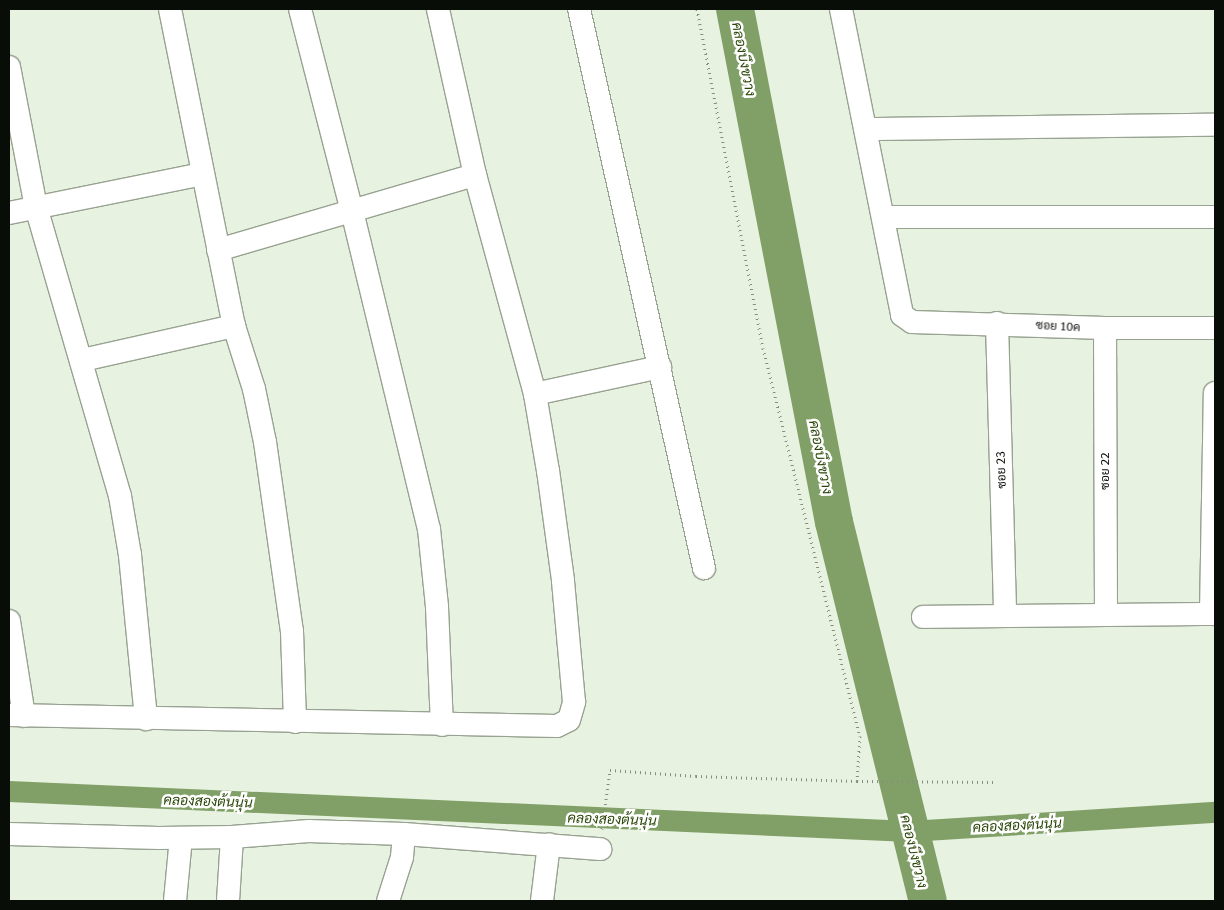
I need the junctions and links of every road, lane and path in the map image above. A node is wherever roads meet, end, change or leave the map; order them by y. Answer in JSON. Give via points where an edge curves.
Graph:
{"nodes":[{"id":1,"x":170,"y":9,"type":"edge"},
{"id":2,"x":300,"y":9,"type":"edge"},
{"id":3,"x":438,"y":9,"type":"edge"},
{"id":4,"x":580,"y":9,"type":"edge"},
{"id":5,"x":697,"y":9,"type":"edge"},
{"id":6,"x":841,"y":9,"type":"edge"},
{"id":7,"x":9,"y":67,"type":"edge"},
{"id":8,"x":1215,"y":125,"type":"edge"},
{"id":9,"x":867,"y":130,"type":"junction"},
{"id":10,"x":203,"y":174,"type":"junction"},
{"id":11,"x":475,"y":175,"type":"junction"},
{"id":12,"x":36,"y":207,"type":"junction"},
{"id":13,"x":352,"y":211,"type":"junction"},
{"id":14,"x":9,"y":213,"type":"edge"},
{"id":15,"x":884,"y":217,"type":"junction"},
{"id":16,"x":1215,"y":217,"type":"edge"},
{"id":17,"x":218,"y":250,"type":"junction"},
{"id":18,"x":997,"y":323,"type":"junction"},
{"id":19,"x":234,"y":326,"type":"junction"},
{"id":20,"x":1104,"y":328,"type":"junction"},
{"id":21,"x":1215,"y":328,"type":"edge"},
{"id":22,"x":82,"y":360,"type":"junction"},
{"id":23,"x":660,"y":367,"type":"junction"},
{"id":24,"x":1215,"y":393,"type":"edge"},
{"id":25,"x":535,"y":394,"type":"junction"},
{"id":26,"x":704,"y":568,"type":"dead end"},
{"id":27,"x":1213,"y":614,"type":"edge"},
{"id":28,"x":1106,"y":615,"type":"junction"},
{"id":29,"x":1005,"y":616,"type":"junction"},
{"id":30,"x":923,"y":618,"type":"dead end"},
{"id":31,"x":9,"y":621,"type":"edge"},
{"id":32,"x":16,"y":715,"type":"edge"},
{"id":33,"x":146,"y":719,"type":"junction"},
{"id":34,"x":295,"y":722,"type":"junction"},
{"id":35,"x":442,"y":724,"type":"junction"},
{"id":36,"x":857,"y":781,"type":"junction"},
{"id":37,"x":994,"y":782,"type":"dead end"},
{"id":38,"x":9,"y":834,"type":"edge"},
{"id":39,"x":404,"y":834,"type":"junction"},
{"id":40,"x":232,"y":837,"type":"junction"},
{"id":41,"x":181,"y":838,"type":"junction"},
{"id":42,"x":549,"y":844,"type":"junction"},
{"id":43,"x":600,"y":848,"type":"joint"},
{"id":44,"x":175,"y":901,"type":"edge"},
{"id":45,"x":228,"y":901,"type":"edge"},
{"id":46,"x":388,"y":901,"type":"edge"},
{"id":47,"x":542,"y":901,"type":"edge"}],
"edges":[{"from":1,"to":10,"type":"street"},
{"from":2,"to":13,"type":"street"},
{"from":3,"to":11,"type":"street"},
{"from":4,"to":23,"type":"street"},
{"from":5,"to":36,"type":"path","via":[[763,348],[860,736]]},
{"from":6,"to":9,"type":"street"},
{"from":7,"to":12,"type":"street"},
{"from":8,"to":9,"type":"street"},
{"from":9,"to":15,"type":"street"},
{"from":10,"to":12,"type":"street"},
{"from":10,"to":17,"type":"street"},
{"from":11,"to":13,"type":"street"},
{"from":11,"to":25,"type":"street"},
{"from":12,"to":14,"type":"street"},
{"from":12,"to":22,"type":"street"},
{"from":13,"to":17,"type":"street"},
{"from":13,"to":35,"type":"street","via":[[429,529],[437,607]]},
{"from":15,"to":16,"type":"street"},
{"from":15,"to":18,"type":"street","name":"ซอย 10ค","via":[[902,316],[912,322]]},
{"from":17,"to":19,"type":"street"},
{"from":18,"to":20,"type":"street","name":"ซอย 10ค"},
{"from":18,"to":29,"type":"street","name":"ซอย 23"},
{"from":19,"to":22,"type":"street"},
{"from":19,"to":34,"type":"street","via":[[254,389],[275,506],[292,631]]},
{"from":20,"to":21,"type":"street","name":"ซอย 10ค"},
{"from":20,"to":28,"type":"street","name":"ซอย 22"},
{"from":22,"to":33,"type":"street","via":[[120,496],[130,555]]},
{"from":23,"to":25,"type":"street"},
{"from":23,"to":26,"type":"street"},
{"from":24,"to":27,"type":"street"},
{"from":25,"to":35,"type":"street","via":[[563,580],[574,702],[569,720],[556,726]]},
{"from":27,"to":28,"type":"street"},
{"from":28,"to":29,"type":"street"},
{"from":29,"to":30,"type":"street"},
{"from":31,"to":32,"type":"street"},
{"from":32,"to":33,"type":"street"},
{"from":33,"to":34,"type":"street"},
{"from":34,"to":35,"type":"street"},
{"from":36,"to":37,"type":"path"},
{"from":36,"to":43,"type":"path","via":[[610,770]]},
{"from":38,"to":41,"type":"street"},
{"from":39,"to":40,"type":"street","via":[[309,831]]},
{"from":39,"to":42,"type":"street"},
{"from":39,"to":46,"type":"street","via":[[402,858]]},
{"from":40,"to":41,"type":"street"},
{"from":40,"to":45,"type":"street"},
{"from":41,"to":44,"type":"street"},
{"from":42,"to":43,"type":"street"},
{"from":42,"to":47,"type":"street"}]}
